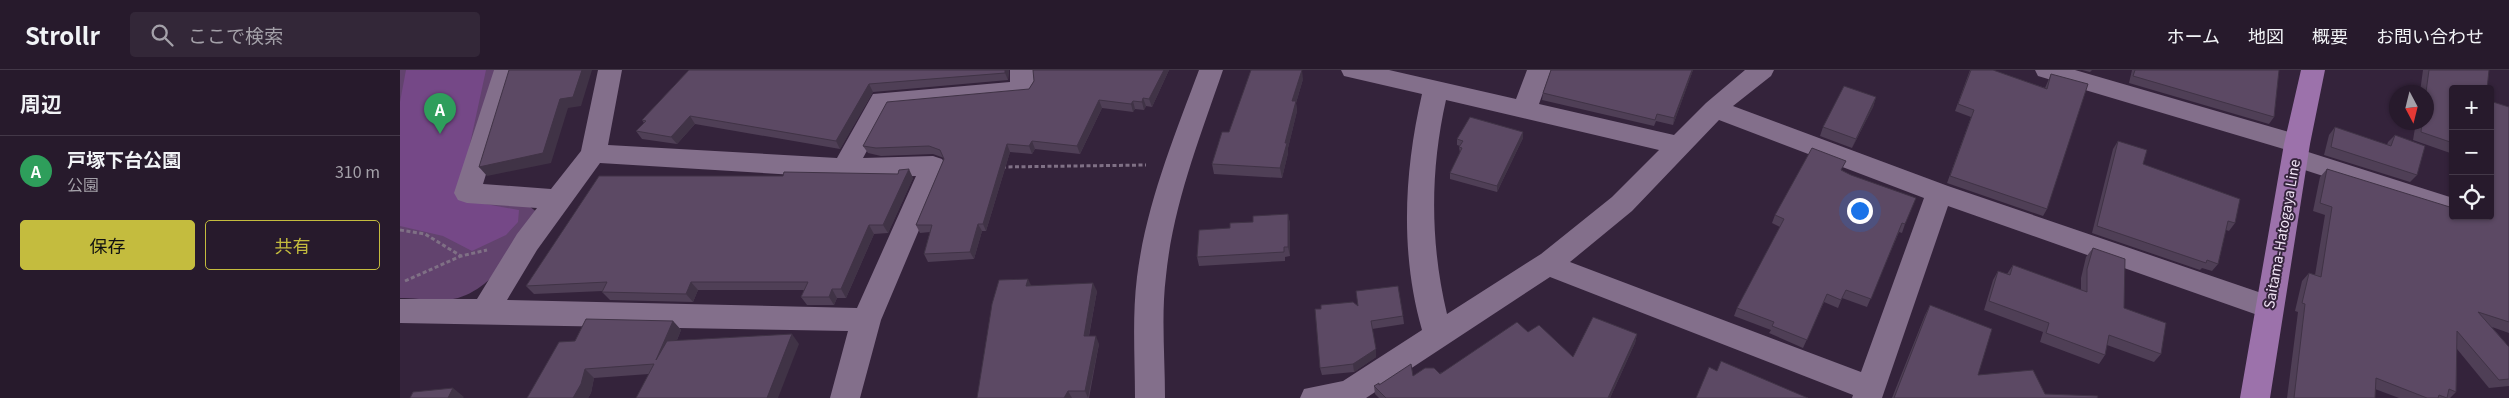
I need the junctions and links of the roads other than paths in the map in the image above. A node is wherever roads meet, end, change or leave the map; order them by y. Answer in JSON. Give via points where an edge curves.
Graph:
{"nodes":[{"id":1,"x":506,"y":70,"type":"edge"},
{"id":2,"x":610,"y":70,"type":"edge"},
{"id":3,"x":1022,"y":70,"type":"edge"},
{"id":4,"x":1211,"y":70,"type":"edge"},
{"id":5,"x":1353,"y":70,"type":"edge"},
{"id":6,"x":1539,"y":70,"type":"edge"},
{"id":7,"x":1762,"y":70,"type":"edge"},
{"id":8,"x":2047,"y":70,"type":"edge"},
{"id":9,"x":2313,"y":70,"type":"edge"},
{"id":10,"x":1426,"y":81,"type":"edge"},
{"id":11,"x":1715,"y":109,"type":"junction"},
{"id":12,"x":1525,"y":110,"type":"junction"},
{"id":13,"x":1681,"y":146,"type":"junction"},
{"id":14,"x":2296,"y":150,"type":"junction"},
{"id":15,"x":593,"y":152,"type":"junction"},
{"id":16,"x":845,"y":168,"type":"junction"},
{"id":17,"x":1939,"y":194,"type":"junction"},
{"id":18,"x":558,"y":200,"type":"junction"},
{"id":19,"x":2449,"y":207,"type":"edge"},
{"id":20,"x":1551,"y":262,"type":"junction"},
{"id":21,"x":2269,"y":307,"type":"junction"},
{"id":22,"x":400,"y":311,"type":"edge"},
{"id":23,"x":485,"y":311,"type":"junction"},
{"id":24,"x":866,"y":320,"type":"junction"},
{"id":25,"x":1438,"y":334,"type":"junction"},
{"id":26,"x":1869,"y":393,"type":"edge"},
{"id":27,"x":845,"y":398,"type":"edge"},
{"id":28,"x":1150,"y":398,"type":"edge"},
{"id":29,"x":1315,"y":398,"type":"edge"},
{"id":30,"x":2255,"y":398,"type":"edge"}],
"edges":[{"from":1,"to":18,"type":"street","via":[[467,193]]},
{"from":2,"to":15,"type":"street"},
{"from":3,"to":16,"type":"street","via":[[1023,89],[882,100]]},
{"from":4,"to":28,"type":"street","via":[[1185,141],[1161,223],[1149,305]]},
{"from":5,"to":10,"type":"street"},
{"from":6,"to":12,"type":"street"},
{"from":7,"to":11,"type":"street"},
{"from":8,"to":14,"type":"street"},
{"from":9,"to":14,"type":"main road","name":"Saitama-Hatogaya Line"},
{"from":10,"to":12,"type":"street"},
{"from":10,"to":25,"type":"street","via":[[1422,246],[1431,315]]},
{"from":11,"to":13,"type":"street"},
{"from":11,"to":17,"type":"street"},
{"from":12,"to":13,"type":"street"},
{"from":13,"to":20,"type":"street","via":[[1622,204]]},
{"from":14,"to":19,"type":"street"},
{"from":14,"to":21,"type":"main road","name":"Saitama-Hatogaya Line"},
{"from":15,"to":16,"type":"street"},
{"from":15,"to":18,"type":"street"},
{"from":16,"to":24,"type":"street","via":[[933,166]]},
{"from":17,"to":21,"type":"street"},
{"from":17,"to":26,"type":"street"},
{"from":18,"to":23,"type":"street"},
{"from":20,"to":25,"type":"street"},
{"from":20,"to":26,"type":"street","via":[[1563,272]]},
{"from":21,"to":30,"type":"main road","name":"Saitama-Hatogaya Line"},
{"from":22,"to":23,"type":"street"},
{"from":23,"to":24,"type":"street"},
{"from":24,"to":27,"type":"street"},
{"from":25,"to":29,"type":"street","via":[[1349,393]]}]}
